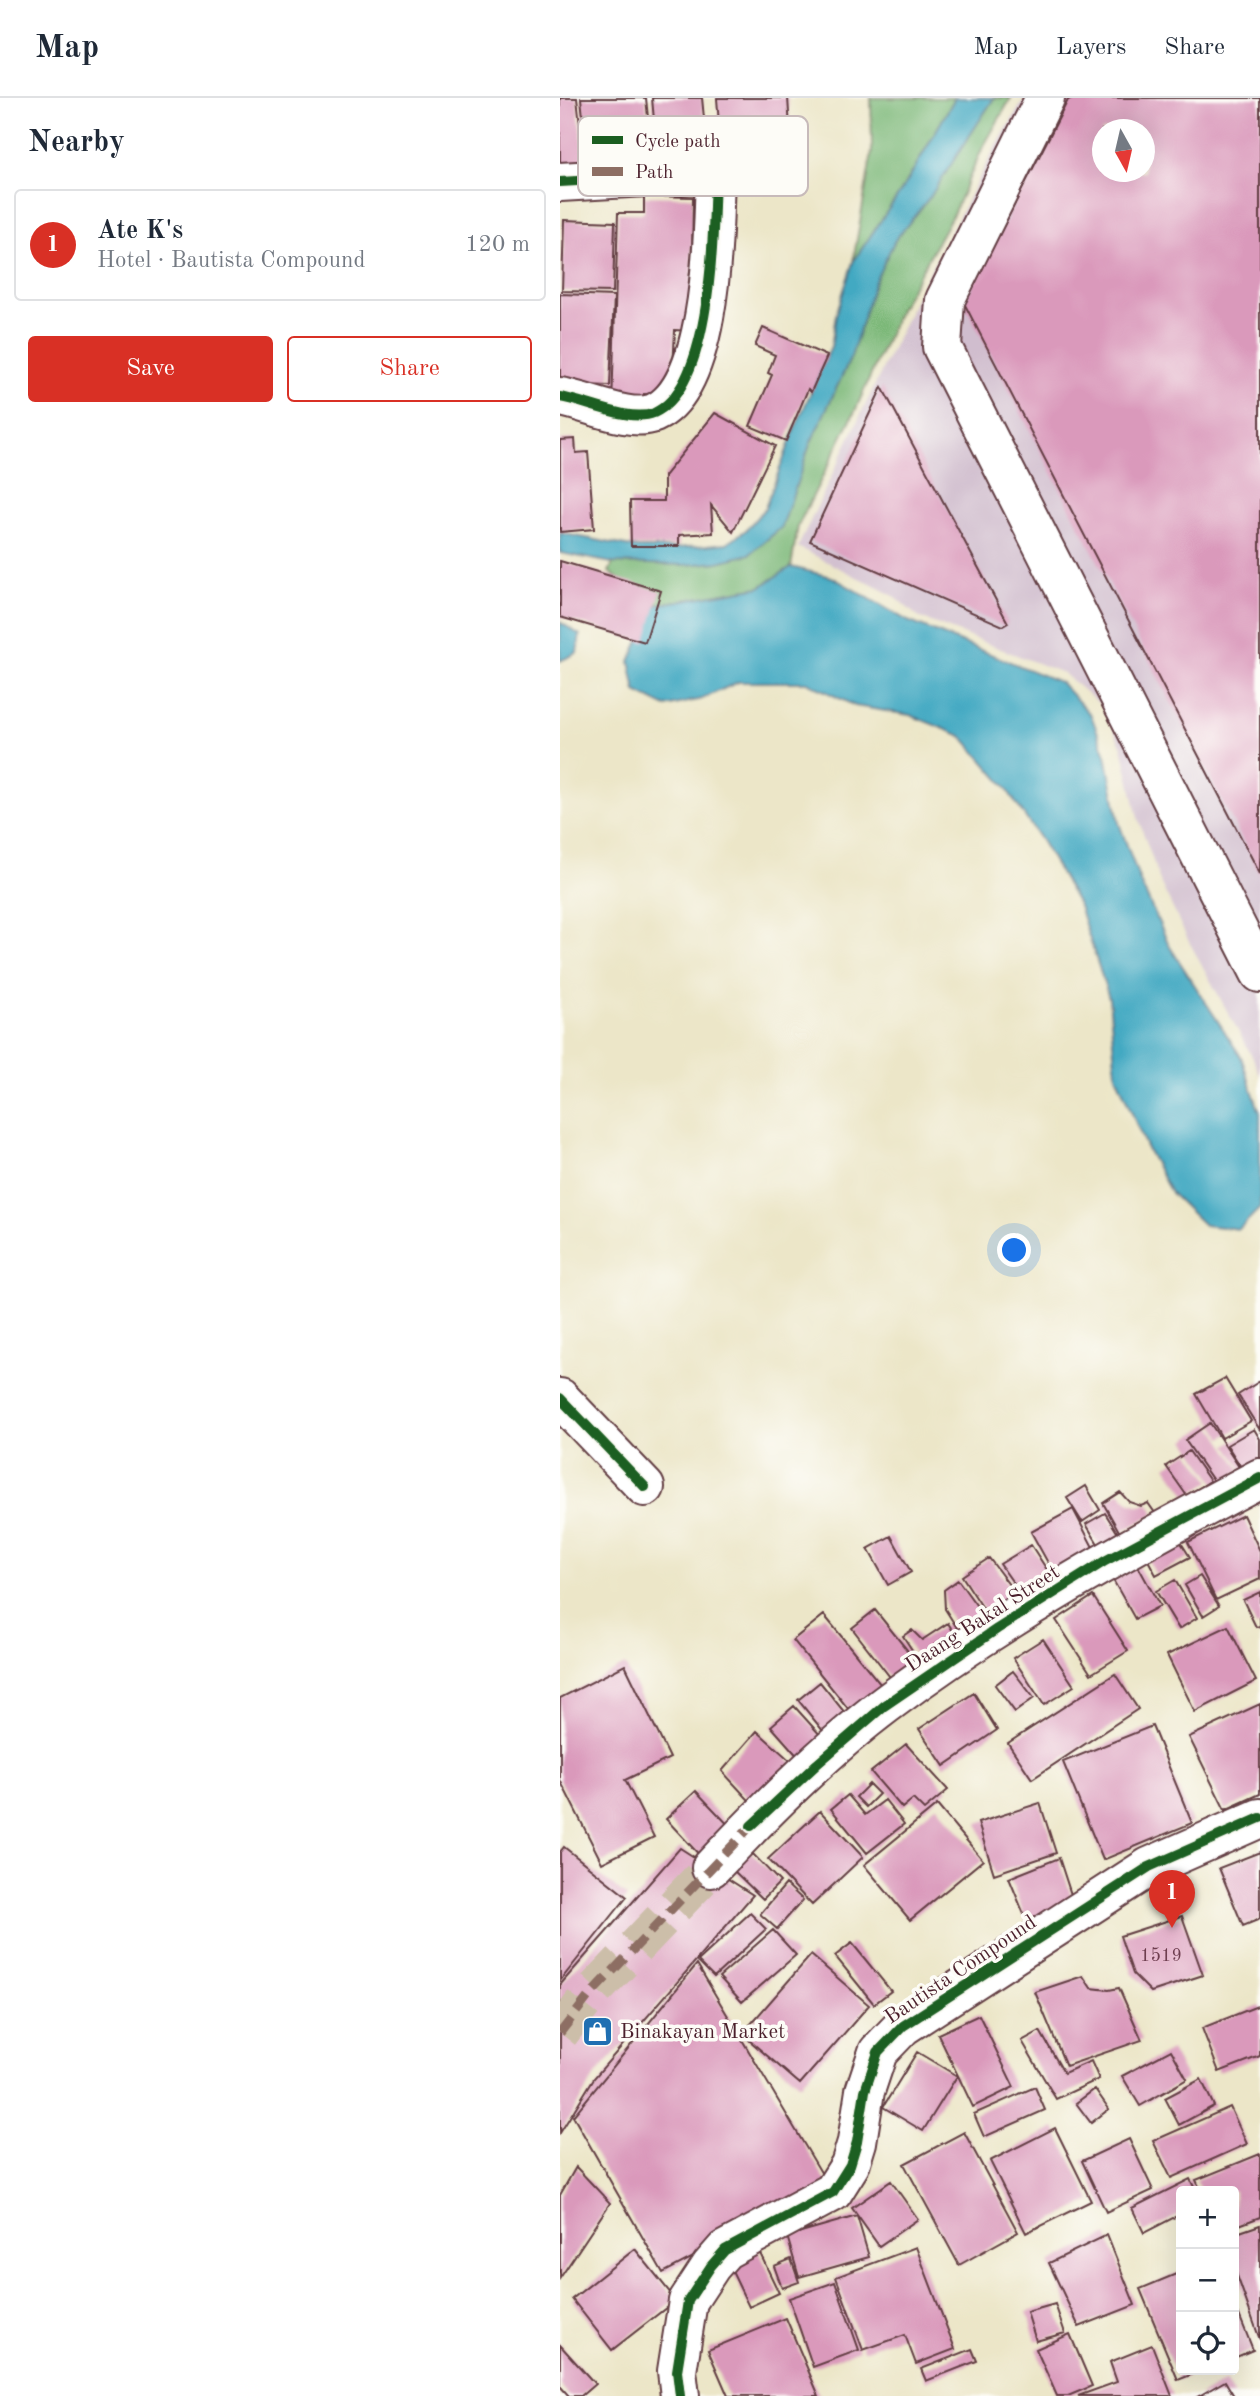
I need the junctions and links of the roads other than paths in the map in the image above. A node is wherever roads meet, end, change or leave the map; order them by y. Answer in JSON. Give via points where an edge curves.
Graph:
{"nodes":[{"id":1,"x":1045,"y":98,"type":"edge"},
{"id":2,"x":578,"y":181,"type":"edge"},
{"id":3,"x":560,"y":182,"type":"edge"},
{"id":4,"x":714,"y":196,"type":"edge"},
{"id":5,"x":560,"y":397,"type":"edge"},
{"id":6,"x":1260,"y":973,"type":"edge"},
{"id":7,"x":560,"y":1398,"type":"edge"},
{"id":8,"x":1260,"y":1478,"type":"edge"},
{"id":9,"x":645,"y":1487,"type":"dead end"},
{"id":10,"x":1260,"y":1818,"type":"edge"},
{"id":11,"x":711,"y":1868,"type":"tunnel mouth"},
{"id":12,"x":680,"y":2396,"type":"edge"}],
"edges":[{"from":1,"to":6,"type":"street","via":[[945,300],[942,347]]},
{"from":2,"to":3,"type":"street"},
{"from":4,"to":5,"type":"street","via":[[706,306],[696,347],[671,400],[653,413],[629,415]]},
{"from":7,"to":9,"type":"street"},
{"from":8,"to":11,"type":"street","name":"Daang Bakal Street","via":[[1105,1561],[884,1706]]},
{"from":10,"to":12,"type":"street","name":"Bautista Compound","via":[[1149,1867],[903,2026],[878,2052],[850,2165],[833,2192],[725,2250],[688,2301],[677,2371]]}]}
